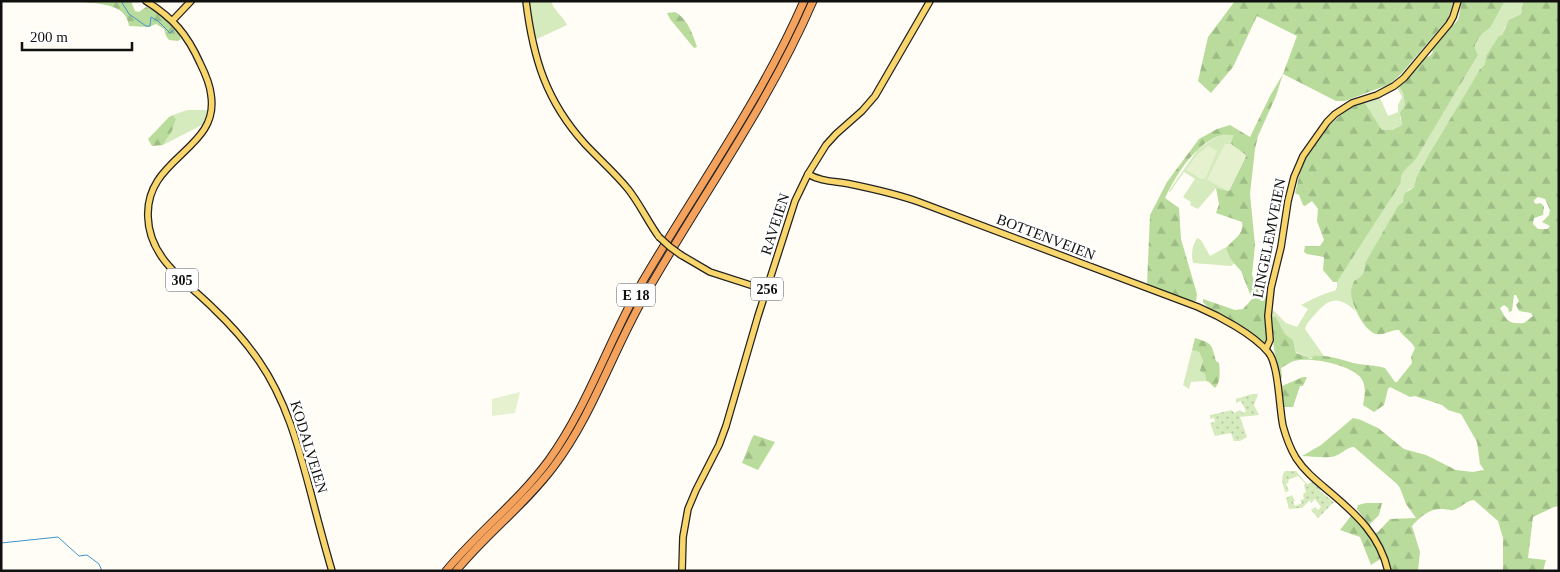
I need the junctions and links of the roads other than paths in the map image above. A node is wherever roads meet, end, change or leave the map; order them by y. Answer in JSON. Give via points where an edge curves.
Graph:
{"nodes":[{"id":1,"x":146,"y":1,"type":"edge"},
{"id":2,"x":191,"y":1,"type":"edge"},
{"id":3,"x":526,"y":1,"type":"edge"},
{"id":4,"x":804,"y":1,"type":"edge"},
{"id":5,"x":813,"y":1,"type":"edge"},
{"id":6,"x":930,"y":1,"type":"edge"},
{"id":7,"x":1458,"y":1,"type":"edge"},
{"id":8,"x":173,"y":20,"type":"junction"},
{"id":9,"x":808,"y":174,"type":"junction"},
{"id":10,"x":766,"y":290,"type":"junction"},
{"id":11,"x":1266,"y":349,"type":"junction"},
{"id":12,"x":332,"y":571,"type":"edge"},
{"id":13,"x":446,"y":571,"type":"edge"},
{"id":14,"x":456,"y":571,"type":"edge"},
{"id":15,"x":682,"y":571,"type":"edge"},
{"id":16,"x":1388,"y":571,"type":"edge"}],
"edges":[{"from":1,"to":8,"type":"main road","name":"KODALVEIEN","number":"305"},
{"from":2,"to":8,"type":"main road"},
{"from":3,"to":10,"type":"main road","bridge":true,"via":[[535,55],[554,101],[579,136],[628,188],[659,237],[710,272]]},
{"from":4,"to":13,"type":"highway","number":"E 18","via":[[761,88],[626,312],[564,438],[528,485]]},
{"from":5,"to":14,"type":"highway","number":"E 18","via":[[768,91],[633,315],[571,442],[539,485]]},
{"from":6,"to":9,"type":"main road","name":"RAVEIEN","number":"256","via":[[875,96],[829,141]]},
{"from":7,"to":11,"type":"main road","name":"LINGELEMVEIEN","via":[[1449,24],[1404,78],[1383,93],[1339,110],[1303,156],[1288,202],[1271,288],[1270,340]]},
{"from":8,"to":12,"type":"main road","name":"KODALVEIEN","number":"305","via":[[204,71],[212,109],[200,136],[168,166],[155,185],[149,200],[150,232],[164,260],[252,351],[282,400]]},
{"from":9,"to":10,"type":"main road","name":"RAVEIEN","number":"256","via":[[791,210]]},
{"from":9,"to":11,"type":"main road","name":"BOTTENVEIEN","via":[[817,179],[866,187],[914,200],[1198,308],[1227,322]]},
{"from":10,"to":15,"type":"main road","name":"RAVEIEN","number":"256","via":[[726,426],[688,509]]},
{"from":11,"to":16,"type":"main road","name":"LINGELEMVEIEN","via":[[1274,362],[1283,426],[1296,458],[1315,480],[1368,528],[1380,546]]}]}
